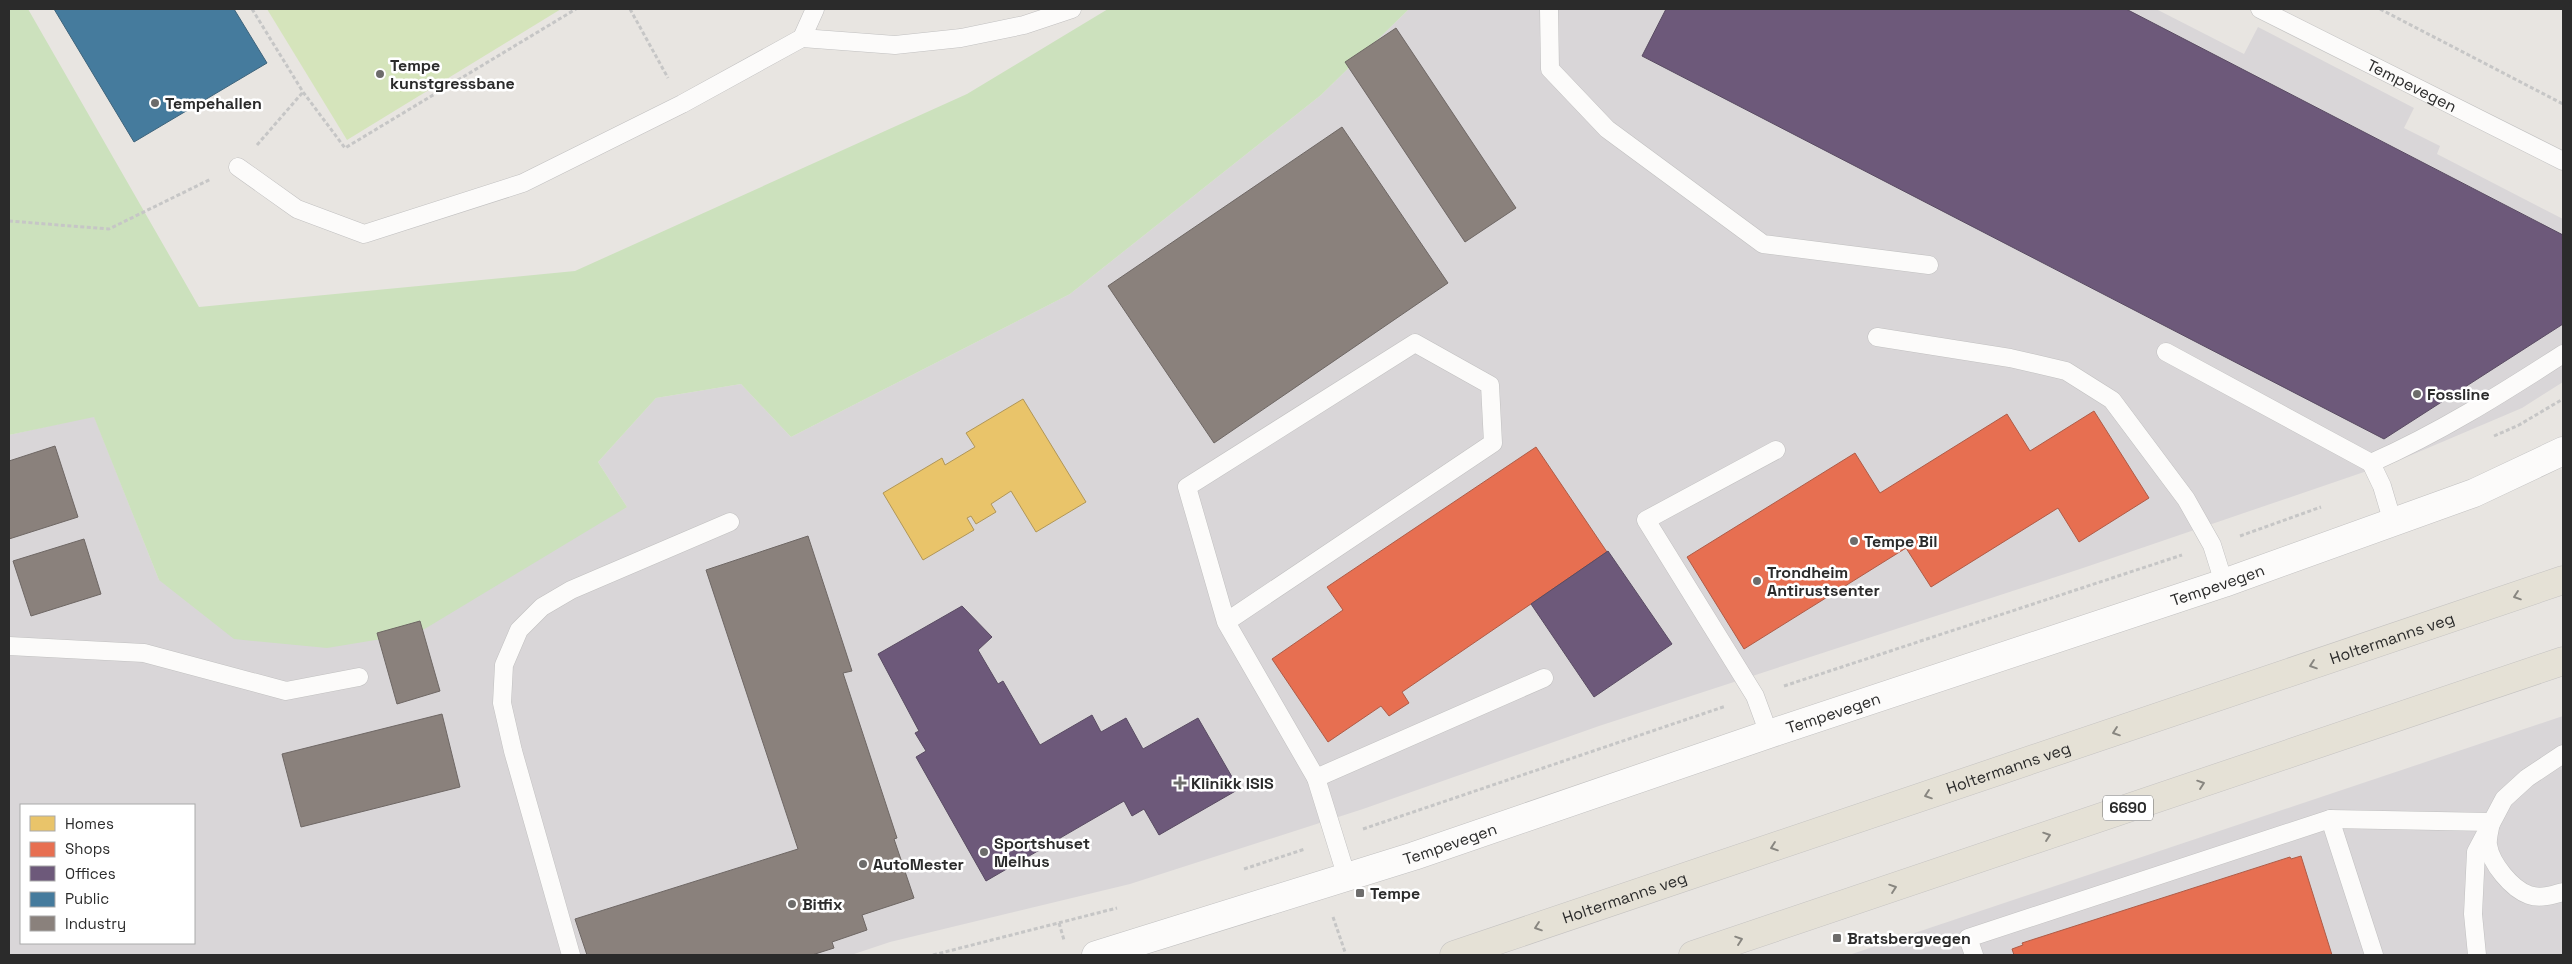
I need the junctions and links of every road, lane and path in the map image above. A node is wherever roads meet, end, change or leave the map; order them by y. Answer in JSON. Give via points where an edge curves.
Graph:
{"nodes":[{"id":1,"x":252,"y":9,"type":"edge"},
{"id":2,"x":576,"y":9,"type":"edge"},
{"id":3,"x":630,"y":9,"type":"edge"},
{"id":4,"x":815,"y":9,"type":"edge"},
{"id":5,"x":1072,"y":9,"type":"edge"},
{"id":6,"x":1549,"y":9,"type":"edge"},
{"id":7,"x":2260,"y":9,"type":"edge"},
{"id":8,"x":2380,"y":9,"type":"edge"},
{"id":9,"x":802,"y":38,"type":"junction"},
{"id":10,"x":303,"y":92,"type":"junction"},
{"id":11,"x":682,"y":104,"type":"junction"},
{"id":12,"x":2563,"y":104,"type":"edge"},
{"id":13,"x":2563,"y":161,"type":"edge"},
{"id":14,"x":238,"y":166,"type":"junction"},
{"id":15,"x":9,"y":221,"type":"edge"},
{"id":16,"x":1929,"y":266,"type":"dead end"},
{"id":17,"x":1877,"y":337,"type":"dead end"},
{"id":18,"x":2166,"y":352,"type":"dead end"},
{"id":19,"x":2563,"y":354,"type":"edge"},
{"id":20,"x":1776,"y":450,"type":"dead end"},
{"id":21,"x":2563,"y":451,"type":"edge"},
{"id":22,"x":2371,"y":463,"type":"junction"},
{"id":23,"x":730,"y":522,"type":"dead end"},
{"id":24,"x":2393,"y":523,"type":"junction"},
{"id":25,"x":2563,"y":580,"type":"edge"},
{"id":26,"x":2224,"y":583,"type":"junction"},
{"id":27,"x":1226,"y":622,"type":"junction"},
{"id":28,"x":9,"y":646,"type":"edge"},
{"id":29,"x":2563,"y":661,"type":"edge"},
{"id":30,"x":359,"y":677,"type":"dead end"},
{"id":31,"x":1544,"y":678,"type":"dead end"},
{"id":32,"x":1769,"y":734,"type":"junction"},
{"id":33,"x":2563,"y":754,"type":"edge"},
{"id":34,"x":1316,"y":778,"type":"junction"},
{"id":35,"x":2330,"y":819,"type":"junction"},
{"id":36,"x":2491,"y":822,"type":"junction"},
{"id":37,"x":1347,"y":878,"type":"junction"},
{"id":38,"x":2563,"y":892,"type":"edge"},
{"id":39,"x":1332,"y":913,"type":"dead end"},
{"id":40,"x":1345,"y":952,"type":"dead end"},
{"id":41,"x":571,"y":955,"type":"edge"},
{"id":42,"x":1096,"y":955,"type":"edge"},
{"id":43,"x":1454,"y":955,"type":"edge"},
{"id":44,"x":1693,"y":955,"type":"edge"},
{"id":45,"x":1974,"y":955,"type":"edge"},
{"id":46,"x":2374,"y":955,"type":"edge"},
{"id":47,"x":2477,"y":955,"type":"edge"}],
"edges":[{"from":1,"to":10,"type":"path"},
{"from":2,"to":10,"type":"path","via":[[345,148]]},
{"from":3,"to":11,"type":"path"},
{"from":4,"to":9,"type":"lane"},
{"from":5,"to":9,"type":"lane","via":[[1024,25],[961,38],[895,44]]},
{"from":6,"to":16,"type":"lane","via":[[1550,69],[1607,128],[1762,244]]},
{"from":7,"to":13,"type":"lane","name":"Tempevegen"},
{"from":8,"to":12,"type":"path"},
{"from":9,"to":11,"type":"lane"},
{"from":10,"to":14,"type":"path"},
{"from":11,"to":14,"type":"lane","via":[[523,182],[364,234],[297,209]]},
{"from":14,"to":15,"type":"path","via":[[109,229]]},
{"from":17,"to":26,"type":"lane","via":[[2010,358],[2066,371],[2112,400],[2186,499],[2212,545]]},
{"from":18,"to":22,"type":"lane"},
{"from":19,"to":22,"type":"lane","via":[[2412,445]]},
{"from":20,"to":32,"type":"lane","via":[[1646,520],[1755,696]]},
{"from":21,"to":24,"type":"street","name":"Tempevegen","via":[[2474,493]]},
{"from":22,"to":24,"type":"lane"},
{"from":23,"to":41,"type":"lane","via":[[571,590],[542,607],[519,630],[504,665],[502,704]]},
{"from":24,"to":26,"type":"street","name":"Tempevegen"},
{"from":25,"to":43,"type":"main road","name":"Holtermanns veg","one_way":true},
{"from":26,"to":32,"type":"street","name":"Tempevegen"},
{"from":27,"to":27,"type":"lane","via":[[1493,443],[1490,384],[1415,343],[1187,487]]},
{"from":27,"to":34,"type":"lane"},
{"from":28,"to":30,"type":"lane","via":[[144,653],[286,691]]},
{"from":44,"to":29,"type":"main road","number":"6690","one_way":true},
{"from":31,"to":34,"type":"lane"},
{"from":32,"to":37,"type":"street","name":"Tempevegen"},
{"from":33,"to":36,"type":"lane","via":[[2527,778],[2504,799]]},
{"from":34,"to":37,"type":"lane"},
{"from":35,"to":36,"type":"lane"},
{"from":35,"to":45,"type":"lane","via":[[1968,938]]},
{"from":35,"to":46,"type":"lane"},
{"from":36,"to":38,"type":"lane","via":[[2488,846],[2498,867],[2513,884],[2530,895],[2548,896]]},
{"from":36,"to":47,"type":"lane","via":[[2476,852],[2472,914]]},
{"from":37,"to":42,"type":"street","name":"Tempevegen"},
{"from":39,"to":40,"type":"path"}]}
